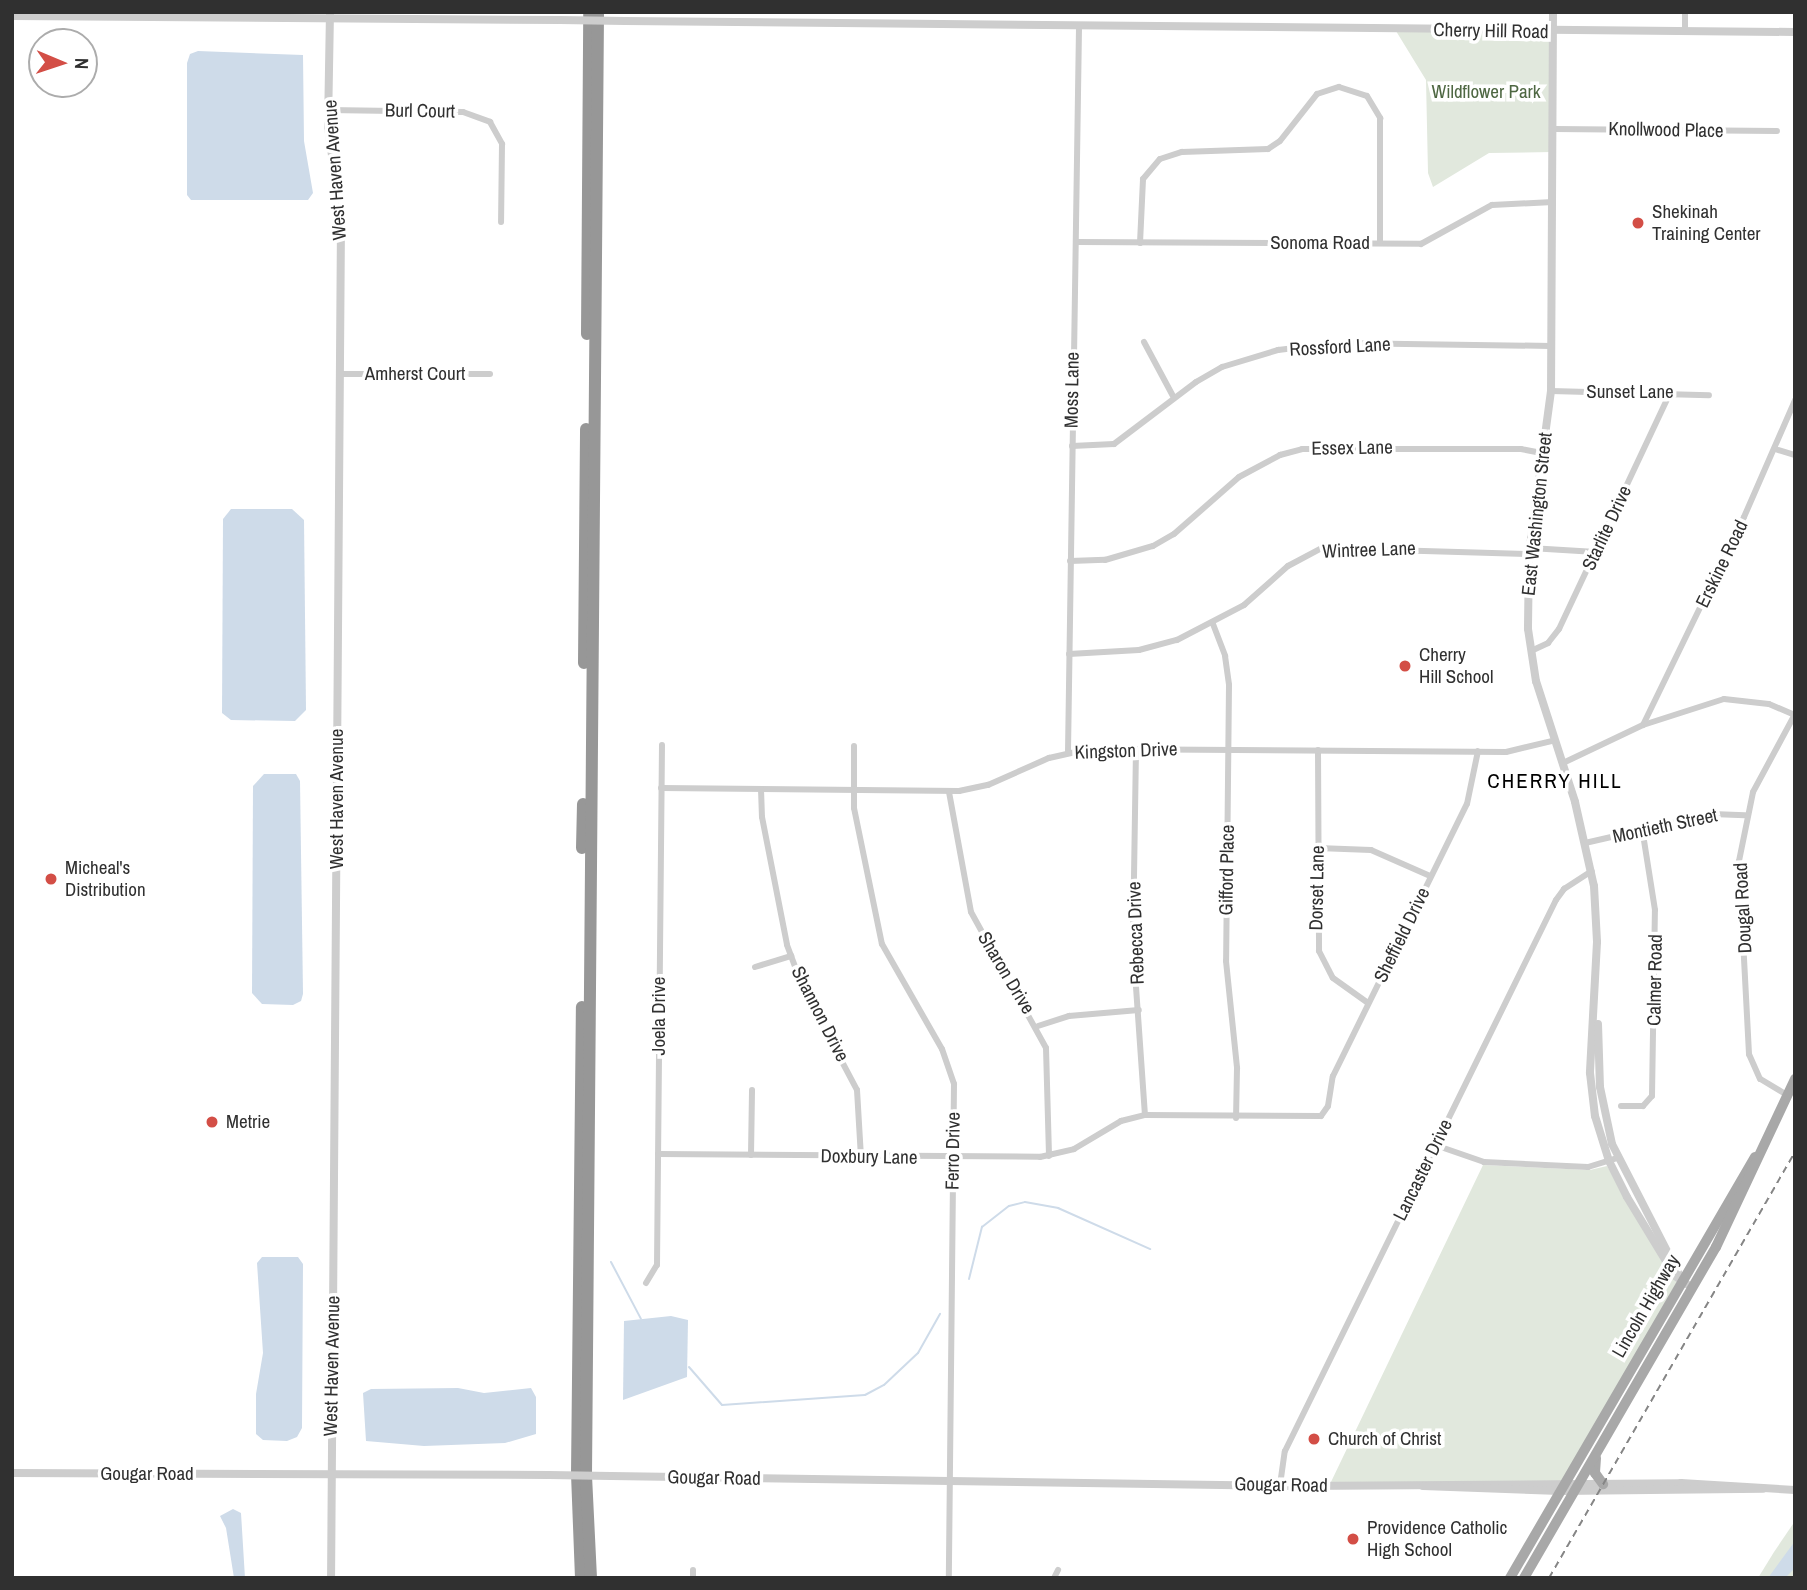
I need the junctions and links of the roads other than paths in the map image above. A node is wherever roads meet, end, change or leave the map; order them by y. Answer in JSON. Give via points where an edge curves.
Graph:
{"nodes":[{"id":1,"x":589,"y":12,"type":"edge"},
{"id":2,"x":598,"y":12,"type":"edge"},
{"id":3,"x":1553,"y":12,"type":"edge"},
{"id":4,"x":1685,"y":12,"type":"edge"},
{"id":5,"x":12,"y":16,"type":"edge"},
{"id":6,"x":330,"y":17,"type":"edge"},
{"id":7,"x":1079,"y":27,"type":"junction"},
{"id":8,"x":1553,"y":31,"type":"junction"},
{"id":9,"x":1685,"y":32,"type":"junction"},
{"id":10,"x":1795,"y":32,"type":"edge"},
{"id":11,"x":328,"y":110,"type":"junction"},
{"id":12,"x":1554,"y":129,"type":"junction"},
{"id":13,"x":1777,"y":131,"type":"dead end"},
{"id":14,"x":1553,"y":202,"type":"junction"},
{"id":15,"x":501,"y":222,"type":"dead end"},
{"id":16,"x":1077,"y":242,"type":"junction"},
{"id":17,"x":1140,"y":243,"type":"junction"},
{"id":18,"x":1380,"y":243,"type":"junction"},
{"id":19,"x":1144,"y":342,"type":"dead end"},
{"id":20,"x":1551,"y":346,"type":"junction"},
{"id":21,"x":340,"y":374,"type":"junction"},
{"id":22,"x":490,"y":374,"type":"dead end"},
{"id":23,"x":1551,"y":391,"type":"junction"},
{"id":24,"x":1670,"y":393,"type":"junction"},
{"id":25,"x":1709,"y":395,"type":"dead end"},
{"id":26,"x":1173,"y":396,"type":"junction"},
{"id":27,"x":1795,"y":400,"type":"edge"},
{"id":28,"x":1072,"y":446,"type":"junction"},
{"id":29,"x":1775,"y":449,"type":"junction"},
{"id":30,"x":1542,"y":453,"type":"junction"},
{"id":31,"x":1795,"y":455,"type":"edge"},
{"id":32,"x":1530,"y":551,"type":"junction"},
{"id":33,"x":1596,"y":552,"type":"junction"},
{"id":34,"x":1070,"y":561,"type":"junction"},
{"id":35,"x":1213,"y":624,"type":"junction"},
{"id":36,"x":1531,"y":651,"type":"junction"},
{"id":37,"x":1069,"y":654,"type":"junction"},
{"id":38,"x":1795,"y":715,"type":"edge"},
{"id":39,"x":1643,"y":725,"type":"junction"},
{"id":40,"x":1556,"y":740,"type":"junction"},
{"id":41,"x":662,"y":745,"type":"dead end"},
{"id":42,"x":854,"y":746,"type":"dead end"},
{"id":43,"x":1228,"y":748,"type":"junction"},
{"id":44,"x":1136,"y":750,"type":"junction"},
{"id":45,"x":1318,"y":750,"type":"junction"},
{"id":46,"x":1478,"y":751,"type":"junction"},
{"id":47,"x":1068,"y":752,"type":"junction"},
{"id":48,"x":1563,"y":763,"type":"junction"},
{"id":49,"x":661,"y":788,"type":"junction"},
{"id":50,"x":761,"y":789,"type":"junction"},
{"id":51,"x":853,"y":790,"type":"junction"},
{"id":52,"x":949,"y":792,"type":"junction"},
{"id":53,"x":1745,"y":816,"type":"junction"},
{"id":54,"x":1643,"y":828,"type":"junction"},
{"id":55,"x":1585,"y":843,"type":"junction"},
{"id":56,"x":1318,"y":848,"type":"junction"},
{"id":57,"x":1592,"y":871,"type":"junction"},
{"id":58,"x":1430,"y":876,"type":"junction"},
{"id":59,"x":791,"y":956,"type":"junction"},
{"id":60,"x":755,"y":967,"type":"dead end"},
{"id":61,"x":1368,"y":1003,"type":"junction"},
{"id":62,"x":1139,"y":1010,"type":"junction"},
{"id":63,"x":1038,"y":1026,"type":"junction"},
{"id":64,"x":1795,"y":1079,"type":"edge"},
{"id":65,"x":752,"y":1090,"type":"dead end"},
{"id":66,"x":1787,"y":1095,"type":"junction"},
{"id":67,"x":1621,"y":1106,"type":"dead end"},
{"id":68,"x":1145,"y":1115,"type":"junction"},
{"id":69,"x":1321,"y":1116,"type":"joint"},
{"id":70,"x":1236,"y":1118,"type":"junction"},
{"id":71,"x":1435,"y":1145,"type":"junction"},
{"id":72,"x":1761,"y":1150,"type":"junction"},
{"id":73,"x":658,"y":1154,"type":"junction"},
{"id":74,"x":751,"y":1154,"type":"junction"},
{"id":75,"x":1049,"y":1156,"type":"junction"},
{"id":76,"x":861,"y":1157,"type":"junction"},
{"id":77,"x":953,"y":1158,"type":"junction"},
{"id":78,"x":1613,"y":1160,"type":"junction"},
{"id":79,"x":1682,"y":1280,"type":"junction"},
{"id":80,"x":646,"y":1283,"type":"dead end"},
{"id":81,"x":1692,"y":1288,"type":"junction"},
{"id":82,"x":1597,"y":1452,"type":"junction"},
{"id":83,"x":12,"y":1473,"type":"edge"},
{"id":84,"x":331,"y":1475,"type":"junction"},
{"id":85,"x":586,"y":1476,"type":"junction"},
{"id":86,"x":950,"y":1479,"type":"junction"},
{"id":87,"x":1603,"y":1484,"type":"junction"},
{"id":88,"x":1280,"y":1485,"type":"junction"},
{"id":89,"x":1562,"y":1487,"type":"junction"},
{"id":90,"x":1577,"y":1488,"type":"junction"},
{"id":91,"x":1766,"y":1489,"type":"junction"},
{"id":92,"x":1795,"y":1490,"type":"edge"},
{"id":93,"x":1058,"y":1570,"type":"dead end"},
{"id":94,"x":331,"y":1578,"type":"edge"},
{"id":95,"x":581,"y":1578,"type":"edge"},
{"id":96,"x":591,"y":1578,"type":"edge"},
{"id":97,"x":948,"y":1578,"type":"edge"},
{"id":98,"x":1054,"y":1578,"type":"edge"},
{"id":99,"x":1510,"y":1578,"type":"edge"},
{"id":100,"x":1524,"y":1578,"type":"edge"}],
"edges":[{"from":1,"to":95,"type":"highway","via":[[577,1475]]},
{"from":2,"to":85,"type":"highway"},
{"from":3,"to":8,"type":"street","name":"East Washington Street"},
{"from":4,"to":9,"type":"street"},
{"from":5,"to":6,"type":"street","name":"Cherry Hill Road"},
{"from":6,"to":7,"type":"street","name":"Cherry Hill Road","bridge":true},
{"from":6,"to":11,"type":"street","name":"West Haven Avenue"},
{"from":7,"to":8,"type":"street","name":"Cherry Hill Road"},
{"from":7,"to":16,"type":"street","name":"Moss Lane"},
{"from":8,"to":9,"type":"street","name":"Cherry Hill Road"},
{"from":8,"to":12,"type":"street","name":"East Washington Street"},
{"from":9,"to":10,"type":"street","name":"Cherry Hill Road"},
{"from":11,"to":15,"type":"street","name":"Burl Court","via":[[463,112],[489,122],[502,144]]},
{"from":11,"to":21,"type":"street","name":"West Haven Avenue","via":[[341,222]]},
{"from":12,"to":13,"type":"street","name":"Knollwood Place"},
{"from":12,"to":14,"type":"street","name":"East Washington Street"},
{"from":14,"to":18,"type":"street","name":"Sonoma Road","via":[[1492,205],[1432,240]]},
{"from":14,"to":20,"type":"street","name":"East Washington Street"},
{"from":16,"to":17,"type":"street","name":"Sonoma Road"},
{"from":16,"to":28,"type":"street","name":"Moss Lane"},
{"from":17,"to":18,"type":"street","name":"Sonoma Road"},
{"from":17,"to":18,"type":"street","via":[[1143,179],[1160,159],[1182,152],[1268,149],[1280,141],[1317,94],[1339,87],[1363,94],[1380,118]]},
{"from":19,"to":26,"type":"street"},
{"from":20,"to":23,"type":"street","name":"East Washington Street"},
{"from":20,"to":26,"type":"street","name":"Rossford Lane","via":[[1306,345],[1240,361]]},
{"from":21,"to":22,"type":"street","name":"Amherst Court"},
{"from":21,"to":84,"type":"street","name":"West Haven Avenue"},
{"from":23,"to":24,"type":"street","name":"Sunset Lane"},
{"from":23,"to":30,"type":"street","name":"East Washington Street"},
{"from":24,"to":25,"type":"street","name":"Sunset Lane"},
{"from":24,"to":33,"type":"street","name":"Starlite Drive"},
{"from":26,"to":28,"type":"street","name":"Rossford Lane","via":[[1114,444]]},
{"from":27,"to":29,"type":"street","name":"Erskine Road"},
{"from":28,"to":34,"type":"street","name":"Moss Lane"},
{"from":29,"to":31,"type":"street"},
{"from":29,"to":39,"type":"street","name":"Erskine Road"},
{"from":30,"to":32,"type":"street","name":"East Washington Street"},
{"from":30,"to":34,"type":"street","name":"Essex Lane","via":[[1302,449],[1239,477],[1174,534],[1153,546],[1105,560]]},
{"from":32,"to":33,"type":"street","name":"Wintree Lane"},
{"from":32,"to":35,"type":"street","name":"Wintree Lane","via":[[1322,548],[1305,554],[1244,606]]},
{"from":32,"to":36,"type":"street","name":"East Washington Street"},
{"from":33,"to":36,"type":"street","name":"Starlite Drive","via":[[1559,629],[1548,643]]},
{"from":34,"to":37,"type":"street","name":"Moss Lane"},
{"from":35,"to":37,"type":"street","name":"Wintree Lane","via":[[1139,650]]},
{"from":35,"to":43,"type":"street","name":"Gifford Place","via":[[1228,671]]},
{"from":36,"to":40,"type":"street","name":"East Washington Street"},
{"from":37,"to":47,"type":"street","name":"Moss Lane"},
{"from":38,"to":39,"type":"street","via":[[1769,704],[1724,699]]},
{"from":38,"to":53,"type":"street","name":"Dougal Road"},
{"from":39,"to":48,"type":"street"},
{"from":40,"to":46,"type":"street","name":"Kingston Drive","via":[[1506,752]]},
{"from":40,"to":48,"type":"street","name":"East Washington Street"},
{"from":41,"to":49,"type":"street","name":"Joela Drive"},
{"from":42,"to":51,"type":"street","name":"Ferro Drive"},
{"from":43,"to":44,"type":"street","name":"Kingston Drive"},
{"from":43,"to":45,"type":"street","name":"Kingston Drive"},
{"from":43,"to":70,"type":"street","name":"Gifford Place","via":[[1226,961],[1237,1068]]},
{"from":44,"to":47,"type":"street","name":"Kingston Drive"},
{"from":44,"to":62,"type":"street","name":"Rebecca Drive","via":[[1133,944]]},
{"from":45,"to":46,"type":"street","name":"Kingston Drive"},
{"from":45,"to":56,"type":"street","name":"Dorset Lane"},
{"from":46,"to":58,"type":"street","name":"Sheffield Drive","via":[[1467,804]]},
{"from":47,"to":52,"type":"street","name":"Kingston Drive","via":[[988,785]]},
{"from":48,"to":55,"type":"street","name":"East Washington Street"},
{"from":49,"to":50,"type":"street","name":"Kingston Drive"},
{"from":49,"to":73,"type":"street","name":"Joela Drive"},
{"from":50,"to":51,"type":"street","name":"Kingston Drive"},
{"from":50,"to":59,"type":"street","name":"Shannon Drive","via":[[765,837]]},
{"from":51,"to":52,"type":"street","name":"Kingston Drive"},
{"from":51,"to":77,"type":"street","name":"Ferro Drive","via":[[882,944],[952,1073]]},
{"from":52,"to":63,"type":"street","name":"Sharon Drive","via":[[971,912]]},
{"from":53,"to":54,"type":"street","name":"Montieth Street","via":[[1712,814]]},
{"from":53,"to":66,"type":"street","name":"Dougal Road","via":[[1740,861],[1749,1054],[1760,1079]]},
{"from":54,"to":55,"type":"street","name":"Montieth Street"},
{"from":54,"to":67,"type":"street","name":"Calmer Road","via":[[1655,910],[1652,1096],[1643,1106]]},
{"from":55,"to":57,"type":"street","name":"East Washington Street"},
{"from":56,"to":58,"type":"street","via":[[1371,850]]},
{"from":56,"to":61,"type":"street","name":"Dorset Lane","via":[[1319,951],[1333,978]]},
{"from":57,"to":71,"type":"street","name":"Lancaster Drive","via":[[1570,884],[1556,900]]},
{"from":57,"to":78,"type":"street","name":"East Washington Street","via":[[1600,1087]]},
{"from":58,"to":61,"type":"street","name":"Sheffield Drive"},
{"from":59,"to":60,"type":"street"},
{"from":59,"to":76,"type":"street","name":"Shannon Drive","via":[[808,1000],[857,1090]]},
{"from":61,"to":69,"type":"street","name":"Sheffield Drive","via":[[1332,1076],[1328,1106]]},
{"from":62,"to":63,"type":"street","via":[[1061,1017]]},
{"from":62,"to":68,"type":"street","name":"Rebecca Drive"},
{"from":63,"to":75,"type":"street","name":"Sharon Drive","via":[[1049,1063]]},
{"from":64,"to":66,"type":"main road","name":"Lincoln Highway"},
{"from":65,"to":74,"type":"street"},
{"from":66,"to":72,"type":"main road","name":"Lincoln Highway"},
{"from":68,"to":70,"type":"street","name":"Doxbury Lane"},
{"from":68,"to":75,"type":"street","name":"Doxbury Lane"},
{"from":69,"to":70,"type":"street","name":"Doxbury Lane"},
{"from":71,"to":78,"type":"street","via":[[1484,1162],[1588,1167]]},
{"from":71,"to":88,"type":"street","name":"Lancaster Drive","via":[[1285,1451]]},
{"from":72,"to":79,"type":"main road","name":"Lincoln Highway"},
{"from":72,"to":81,"type":"main road","name":"Lincoln Highway","via":[[1740,1201]]},
{"from":73,"to":74,"type":"street","name":"Doxbury Lane"},
{"from":73,"to":80,"type":"street","name":"Joela Drive","via":[[657,1265]]},
{"from":74,"to":76,"type":"street","name":"Doxbury Lane"},
{"from":75,"to":77,"type":"street","name":"Doxbury Lane"},
{"from":76,"to":77,"type":"street","name":"Doxbury Lane"},
{"from":77,"to":86,"type":"street","name":"Ferro Drive"},
{"from":78,"to":79,"type":"street","name":"East Washington Street"},
{"from":79,"to":81,"type":"street","name":"East Washington Street"},
{"from":79,"to":89,"type":"main road","name":"Lincoln Highway"},
{"from":81,"to":82,"type":"main road","name":"Lincoln Highway"},
{"from":82,"to":87,"type":"main road","via":[[1595,1473]]},
{"from":82,"to":90,"type":"main road","name":"Lincoln Highway"},
{"from":83,"to":84,"type":"street","name":"Gougar Road"},
{"from":84,"to":85,"type":"street","name":"Gougar Road","bridge":true},
{"from":84,"to":94,"type":"street","name":"West Haven Avenue"},
{"from":85,"to":86,"type":"street","name":"Gougar Road","bridge":true},
{"from":85,"to":96,"type":"highway"},
{"from":86,"to":88,"type":"street","name":"Gougar Road"},
{"from":86,"to":97,"type":"street","name":"Ferro Drive"},
{"from":87,"to":90,"type":"street","name":"Gougar Road"},
{"from":87,"to":91,"type":"street","name":"Gougar Road"},
{"from":88,"to":89,"type":"street","name":"Gougar Road"},
{"from":89,"to":90,"type":"street","name":"Gougar Road"},
{"from":89,"to":99,"type":"main road","name":"Lincoln Highway"},
{"from":90,"to":91,"type":"street","name":"Gougar Road"},
{"from":90,"to":100,"type":"main road","name":"Lincoln Highway"},
{"from":91,"to":92,"type":"street","name":"Gougar Road"},
{"from":93,"to":98,"type":"street"}]}
